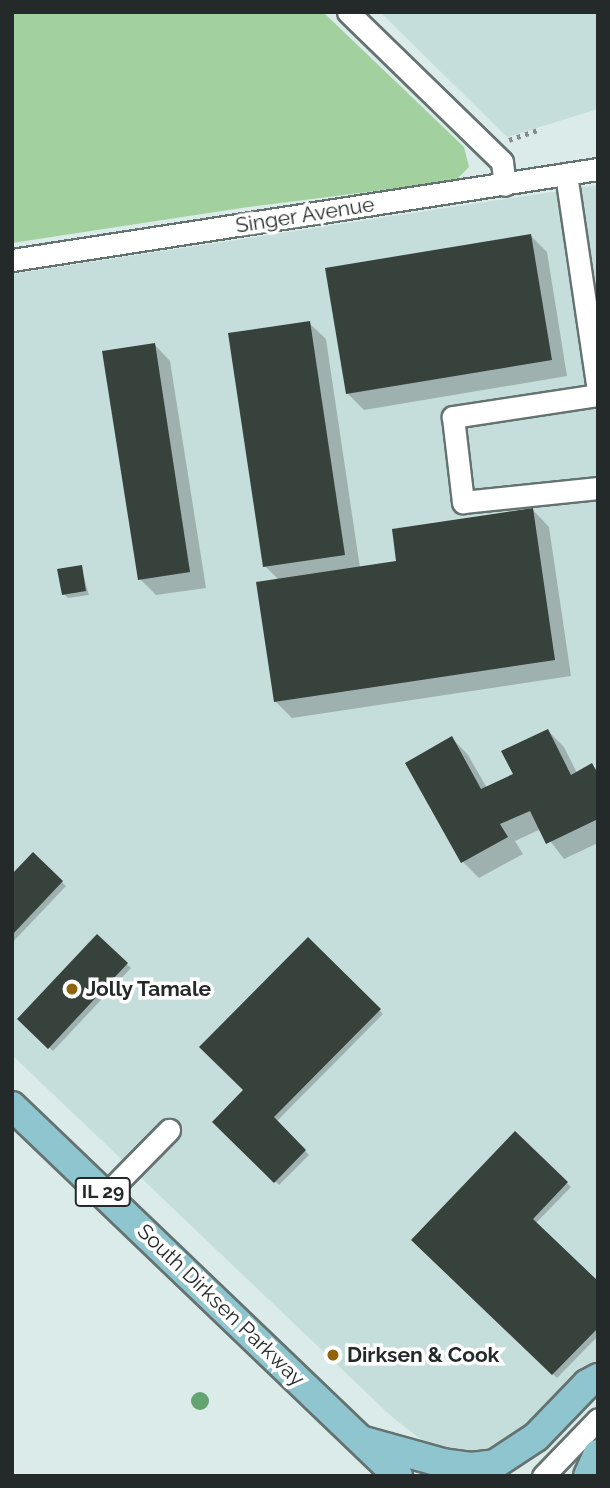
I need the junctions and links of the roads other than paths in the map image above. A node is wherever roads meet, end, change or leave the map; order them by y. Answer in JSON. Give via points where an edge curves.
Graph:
{"nodes":[{"id":1,"x":348,"y":12,"type":"edge"},
{"id":2,"x":598,"y":169,"type":"edge"},
{"id":3,"x":566,"y":174,"type":"junction"},
{"id":4,"x":505,"y":185,"type":"junction"},
{"id":5,"x":12,"y":260,"type":"edge"},
{"id":6,"x":598,"y":390,"type":"edge"},
{"id":7,"x":598,"y":395,"type":"edge"},
{"id":8,"x":598,"y":488,"type":"edge"},
{"id":9,"x":12,"y":1106,"type":"edge"},
{"id":10,"x":169,"y":1129,"type":"dead end"},
{"id":11,"x":106,"y":1194,"type":"junction"},
{"id":12,"x":598,"y":1378,"type":"edge"},
{"id":13,"x":598,"y":1419,"type":"edge"},
{"id":14,"x":361,"y":1440,"type":"junction"},
{"id":15,"x":598,"y":1454,"type":"edge"},
{"id":16,"x":398,"y":1476,"type":"edge"},
{"id":17,"x":543,"y":1476,"type":"edge"},
{"id":18,"x":588,"y":1476,"type":"edge"}],
"edges":[{"from":1,"to":4,"type":"street","via":[[502,162]]},
{"from":2,"to":3,"type":"street","name":"Singer Avenue"},
{"from":3,"to":4,"type":"street","name":"Singer Avenue"},
{"from":3,"to":6,"type":"street"},
{"from":4,"to":5,"type":"street","name":"Singer Avenue"},
{"from":7,"to":8,"type":"street","via":[[453,417],[463,502]]},
{"from":9,"to":11,"type":"main road","name":"South Dirksen Parkway","number":"IL 29"},
{"from":10,"to":11,"type":"street"},
{"from":11,"to":14,"type":"main road","name":"South Dirksen Parkway","number":"IL 29"},
{"from":12,"to":14,"type":"main road","via":[[528,1444],[495,1464],[471,1468],[443,1464]]},
{"from":13,"to":17,"type":"street"},
{"from":14,"to":16,"type":"main road","name":"South Dirksen Parkway","number":"IL 29"},
{"from":15,"to":18,"type":"main road"}]}
